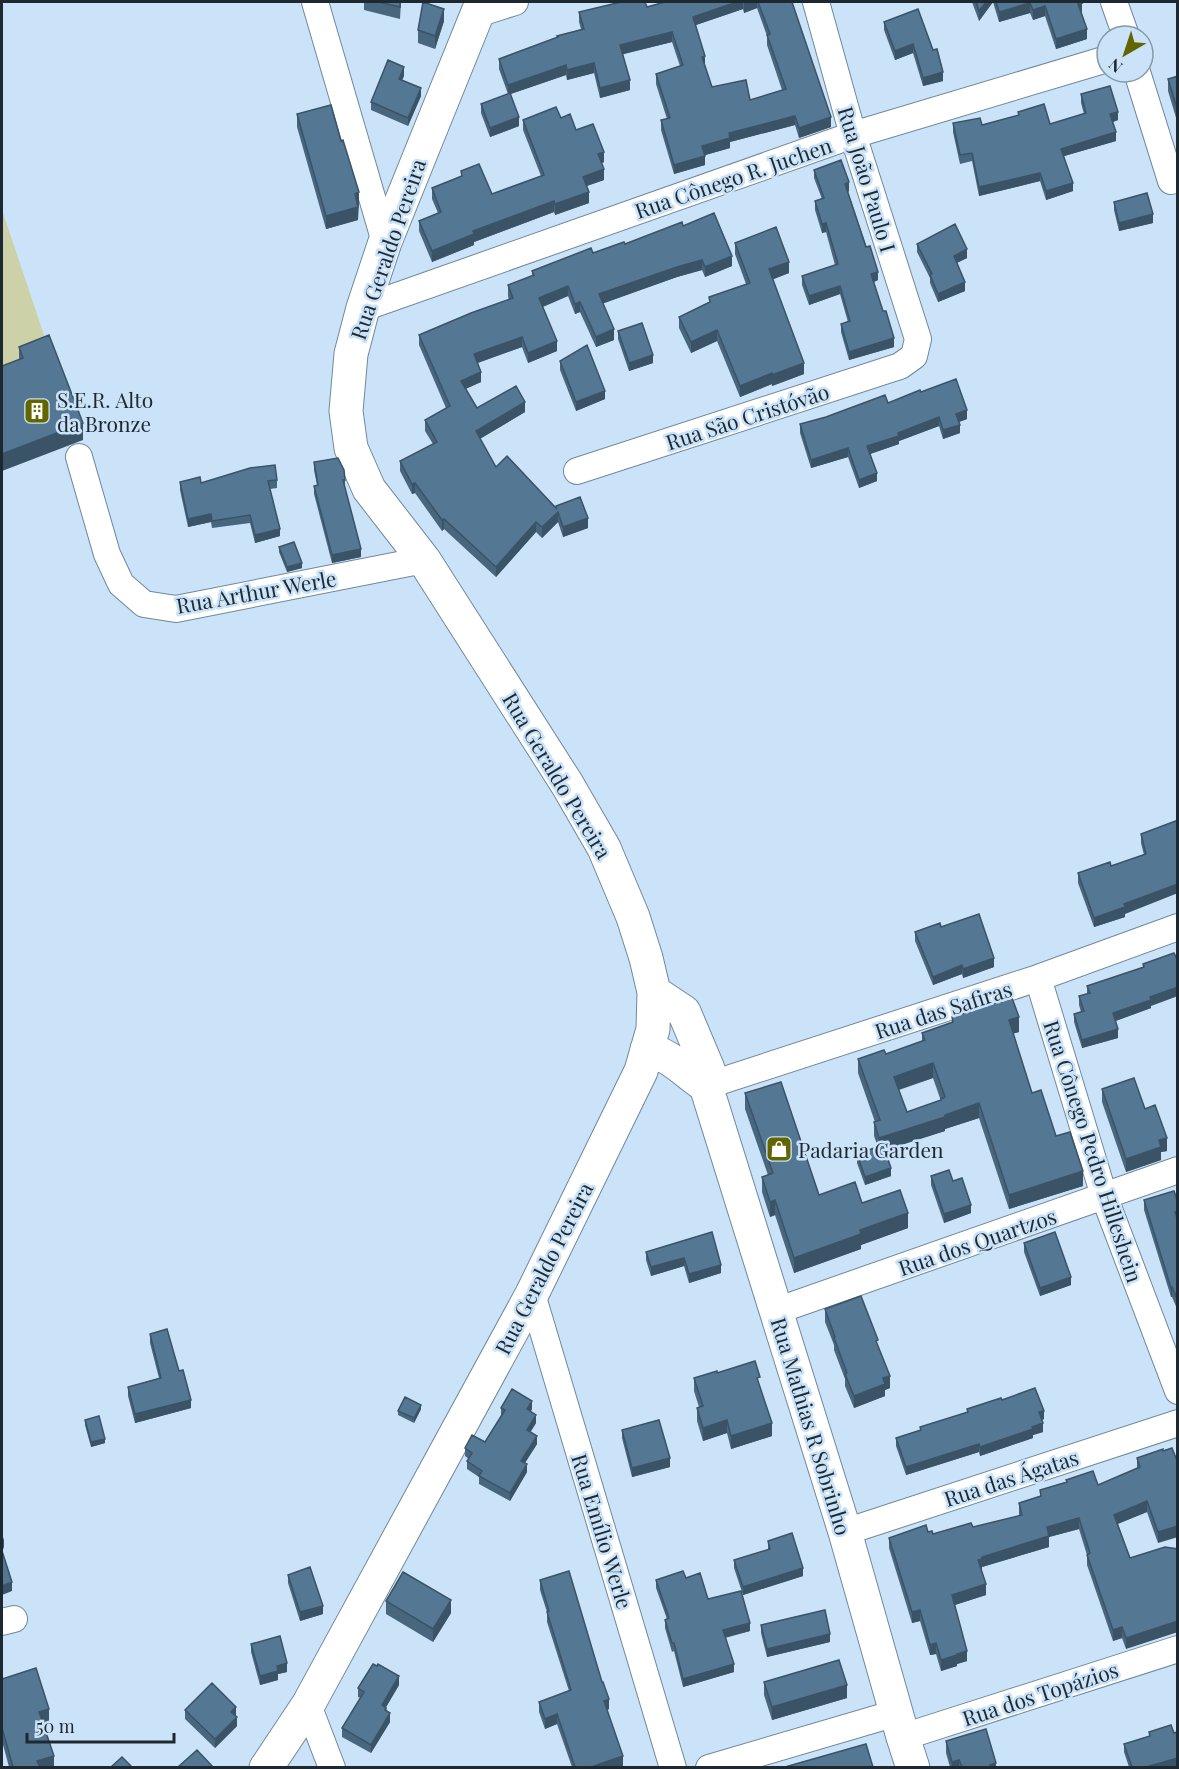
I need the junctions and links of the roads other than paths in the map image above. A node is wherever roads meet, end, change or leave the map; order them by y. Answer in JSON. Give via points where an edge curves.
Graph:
{"nodes":[{"id":1,"x":315,"y":2,"type":"edge"},
{"id":2,"x":515,"y":2,"type":"edge"},
{"id":3,"x":816,"y":2,"type":"edge"},
{"id":4,"x":1114,"y":2,"type":"edge"},
{"id":5,"x":479,"y":8,"type":"edge"},
{"id":6,"x":1121,"y":24,"type":"edge"},
{"id":7,"x":1095,"y":63,"type":"edge"},
{"id":8,"x":1141,"y":84,"type":"edge"},
{"id":9,"x":853,"y":135,"type":"junction"},
{"id":10,"x":1171,"y":182,"type":"dead end"},
{"id":11,"x":385,"y":242,"type":"junction"},
{"id":12,"x":363,"y":308,"type":"junction"},
{"id":13,"x":914,"y":356,"type":"joint"},
{"id":14,"x":79,"y":457,"type":"dead end"},
{"id":15,"x":577,"y":471,"type":"dead end"},
{"id":16,"x":424,"y":560,"type":"junction"},
{"id":17,"x":1178,"y":927,"type":"edge"},
{"id":18,"x":1038,"y":978,"type":"junction"},
{"id":19,"x":654,"y":992,"type":"junction"},
{"id":20,"x":647,"y":1049,"type":"junction"},
{"id":21,"x":706,"y":1086,"type":"junction"},
{"id":22,"x":1178,"y":1170,"type":"edge"},
{"id":23,"x":1104,"y":1196,"type":"junction"},
{"id":24,"x":532,"y":1294,"type":"junction"},
{"id":25,"x":776,"y":1311,"type":"junction"},
{"id":26,"x":1178,"y":1391,"type":"edge"},
{"id":27,"x":1178,"y":1423,"type":"edge"},
{"id":28,"x":845,"y":1532,"type":"junction"},
{"id":29,"x":1178,"y":1649,"type":"edge"},
{"id":30,"x":308,"y":1705,"type":"junction"},
{"id":31,"x":904,"y":1739,"type":"edge"},
{"id":32,"x":266,"y":1767,"type":"edge"},
{"id":33,"x":332,"y":1767,"type":"edge"},
{"id":34,"x":673,"y":1767,"type":"edge"},
{"id":35,"x":709,"y":1767,"type":"edge"}],
"edges":[{"from":1,"to":11,"type":"street"},
{"from":2,"to":5,"type":"street"},
{"from":3,"to":9,"type":"street","name":"Rua João Paulo I"},
{"from":4,"to":6,"type":"street"},
{"from":5,"to":11,"type":"main road","name":"Rua Geraldo Pereira"},
{"from":7,"to":9,"type":"street","name":"Rua Cônego R. Juchen"},
{"from":8,"to":10,"type":"street"},
{"from":9,"to":12,"type":"street","name":"Rua Cônego R. Juchen"},
{"from":9,"to":13,"type":"street","name":"Rua João Paulo I","via":[[918,339]]},
{"from":11,"to":12,"type":"main road","name":"Rua Geraldo Pereira"},
{"from":12,"to":16,"type":"main road","name":"Rua Geraldo Pereira","via":[[351,354],[347,399],[351,448],[369,489]]},
{"from":13,"to":15,"type":"street","name":"Rua São Cristóvão","via":[[900,366]]},
{"from":14,"to":16,"type":"street","name":"Rua Arthur Werle","via":[[107,554],[121,584],[144,604],[176,609]]},
{"from":16,"to":19,"type":"main road","name":"Rua Geraldo Pereira","via":[[604,848],[633,917]]},
{"from":17,"to":18,"type":"street","name":"Rua das Safiras"},
{"from":18,"to":21,"type":"street","name":"Rua das Safiras"},
{"from":18,"to":23,"type":"street","name":"Rua Cônego Pedro Hilleshein"},
{"from":19,"to":20,"type":"main road","name":"Rua Geraldo Pereira","via":[[653,1029]]},
{"from":19,"to":21,"type":"main road","name":"Rua Mathias R Sobrinho","via":[[684,1012],[708,1069]]},
{"from":20,"to":21,"type":"main road","via":[[669,1057]]},
{"from":20,"to":24,"type":"main road","name":"Rua Geraldo Pereira","via":[[641,1071]]},
{"from":21,"to":25,"type":"main road","name":"Rua Mathias R Sobrinho"},
{"from":22,"to":23,"type":"street","name":"Rua dos Quartzos"},
{"from":23,"to":25,"type":"street","name":"Rua dos Quartzos"},
{"from":23,"to":26,"type":"street","name":"Rua Cônego Pedro Hilleshein"},
{"from":24,"to":30,"type":"main road","name":"Rua Geraldo Pereira"},
{"from":24,"to":34,"type":"street","name":"Rua Emílio Werle"},
{"from":25,"to":28,"type":"main road","name":"Rua Mathias R Sobrinho"},
{"from":27,"to":28,"type":"street","name":"Rua das Ágatas"},
{"from":28,"to":31,"type":"main road","name":"Rua Mathias R Sobrinho"},
{"from":29,"to":31,"type":"street","name":"Rua dos Topázios"},
{"from":30,"to":32,"type":"main road","name":"Rua Geraldo Pereira"},
{"from":30,"to":33,"type":"street"},
{"from":31,"to":35,"type":"street","name":"Rua dos Topázios"}]}
